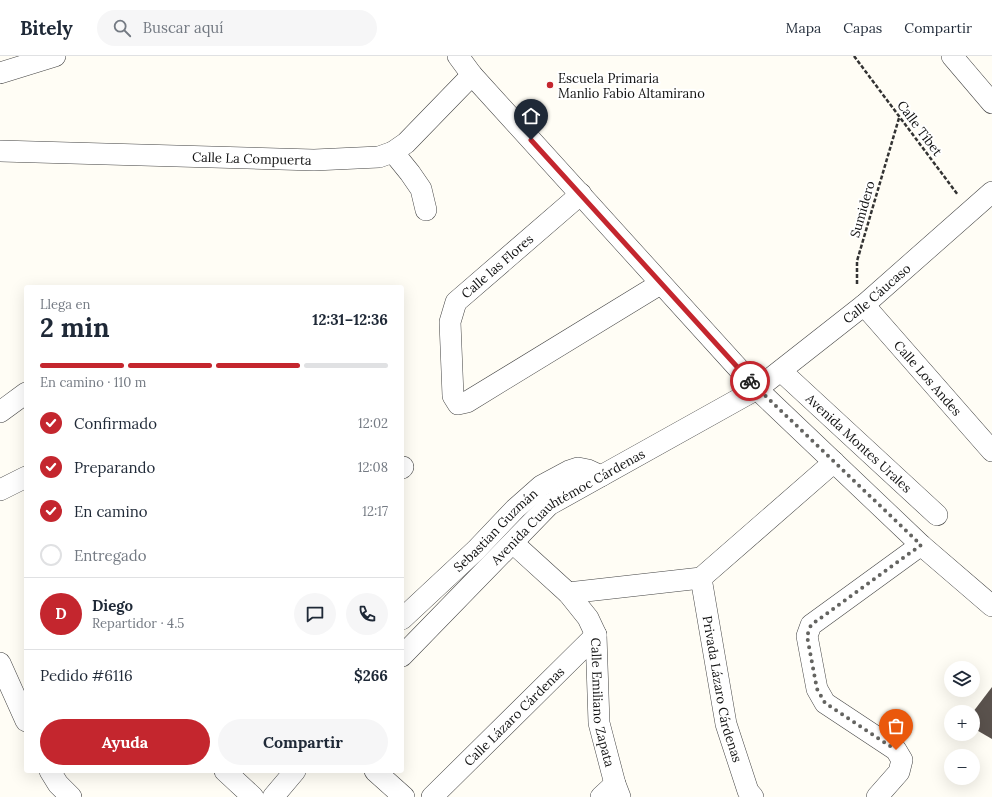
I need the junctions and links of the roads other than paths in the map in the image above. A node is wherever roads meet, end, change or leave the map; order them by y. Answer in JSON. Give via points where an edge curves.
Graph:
{"nodes":[{"id":1,"x":55,"y":56,"type":"edge"},
{"id":2,"x":458,"y":56,"type":"edge"},
{"id":3,"x":952,"y":56,"type":"edge"},
{"id":4,"x":0,"y":73,"type":"edge"},
{"id":5,"x":472,"y":75,"type":"junction"},
{"id":6,"x":992,"y":103,"type":"edge"},
{"id":7,"x":0,"y":151,"type":"edge"},
{"id":8,"x":393,"y":152,"type":"junction"},
{"id":9,"x":992,"y":192,"type":"edge"},
{"id":10,"x":581,"y":194,"type":"junction"},
{"id":11,"x":426,"y":210,"type":"dead end"},
{"id":12,"x":660,"y":284,"type":"junction"},
{"id":13,"x":864,"y":305,"type":"junction"},
{"id":14,"x":781,"y":371,"type":"junction"},
{"id":15,"x":757,"y":389,"type":"junction"},
{"id":16,"x":24,"y":394,"type":"edge"},
{"id":17,"x":0,"y":412,"type":"edge"},
{"id":18,"x":992,"y":451,"type":"edge"},
{"id":19,"x":834,"y":462,"type":"junction"},
{"id":20,"x":601,"y":476,"type":"junction"},
{"id":21,"x":24,"y":478,"type":"edge"},
{"id":22,"x":0,"y":490,"type":"edge"},
{"id":23,"x":938,"y":515,"type":"dead end"},
{"id":24,"x":513,"y":543,"type":"junction"},
{"id":25,"x":921,"y":545,"type":"junction"},
{"id":26,"x":701,"y":578,"type":"junction"},
{"id":27,"x":568,"y":593,"type":"junction"},
{"id":28,"x":992,"y":606,"type":"edge"},
{"id":29,"x":404,"y":617,"type":"edge"},
{"id":30,"x":404,"y":629,"type":"edge"},
{"id":31,"x":423,"y":634,"type":"junction"},
{"id":32,"x":596,"y":635,"type":"junction"},
{"id":33,"x":404,"y":654,"type":"edge"},
{"id":34,"x":0,"y":663,"type":"edge"},
{"id":35,"x":24,"y":717,"type":"edge"},
{"id":36,"x":51,"y":773,"type":"edge"},
{"id":37,"x":227,"y":773,"type":"edge"},
{"id":38,"x":293,"y":773,"type":"edge"},
{"id":39,"x":377,"y":773,"type":"edge"},
{"id":40,"x":612,"y":793,"type":"edge"},
{"id":41,"x":71,"y":797,"type":"edge"},
{"id":42,"x":253,"y":797,"type":"edge"},
{"id":43,"x":273,"y":797,"type":"edge"},
{"id":44,"x":404,"y":797,"type":"edge"},
{"id":45,"x":432,"y":797,"type":"edge"},
{"id":46,"x":753,"y":797,"type":"edge"},
{"id":47,"x":877,"y":797,"type":"edge"}],
"edges":[{"from":1,"to":4,"type":"street"},
{"from":2,"to":5,"type":"street"},
{"from":3,"to":6,"type":"street"},
{"from":5,"to":8,"type":"street","name":"Calle La Compuerta","via":[[406,143]]},
{"from":5,"to":10,"type":"street"},
{"from":7,"to":8,"type":"street","name":"Calle La Compuerta","via":[[314,160],[378,157]]},
{"from":8,"to":11,"type":"street","via":[[421,190]]},
{"from":9,"to":13,"type":"street","name":"Calle Cáucaso"},
{"from":10,"to":12,"type":"street"},
{"from":10,"to":12,"type":"street","name":"Calle las Flores","via":[[456,302],[450,322],[453,396],[458,404],[467,402]]},
{"from":12,"to":15,"type":"street"},
{"from":13,"to":14,"type":"street","name":"Calle Cáucaso"},
{"from":13,"to":18,"type":"street","name":"Calle Los Andes"},
{"from":14,"to":15,"type":"street","name":"Calle Cáucaso"},
{"from":14,"to":23,"type":"street","name":"Avenida Montes Urales"},
{"from":15,"to":19,"type":"street"},
{"from":15,"to":20,"type":"street","name":"Avenida Cuauhtémoc Cárdenas"},
{"from":16,"to":17,"type":"street"},
{"from":19,"to":25,"type":"street"},
{"from":19,"to":26,"type":"street"},
{"from":20,"to":24,"type":"street","name":"Avenida Cuauhtémoc Cárdenas","via":[[549,505]]},
{"from":20,"to":29,"type":"street","name":"Sebastian Guzmán","via":[[578,468],[541,486],[515,508],[476,550]]},
{"from":21,"to":22,"type":"street"},
{"from":24,"to":27,"type":"street","name":"Calle Emiliano Zapata"},
{"from":24,"to":31,"type":"street","name":"Avenida Cuauhtémoc Cárdenas"},
{"from":25,"to":28,"type":"street"},
{"from":25,"to":47,"type":"street","via":[[811,625],[807,636],[817,689],[825,703],[896,750],[902,760],[899,772]]},
{"from":26,"to":27,"type":"street"},
{"from":26,"to":46,"type":"street","name":"Privada Lázaro Cárdenas","via":[[726,724],[748,791]]},
{"from":27,"to":32,"type":"street","name":"Calle Emiliano Zapata","via":[[588,618]]},
{"from":30,"to":31,"type":"street"},
{"from":31,"to":33,"type":"street","name":"Avenida Cuauhtémoc Cárdenas"},
{"from":32,"to":40,"type":"street","name":"Calle Emiliano Zapata","via":[[599,723]]},
{"from":32,"to":45,"type":"street","name":"Calle Lázaro Cárdenas"},
{"from":34,"to":35,"type":"street"},
{"from":36,"to":41,"type":"street"},
{"from":37,"to":42,"type":"street"},
{"from":38,"to":43,"type":"street"},
{"from":39,"to":44,"type":"street"}]}
